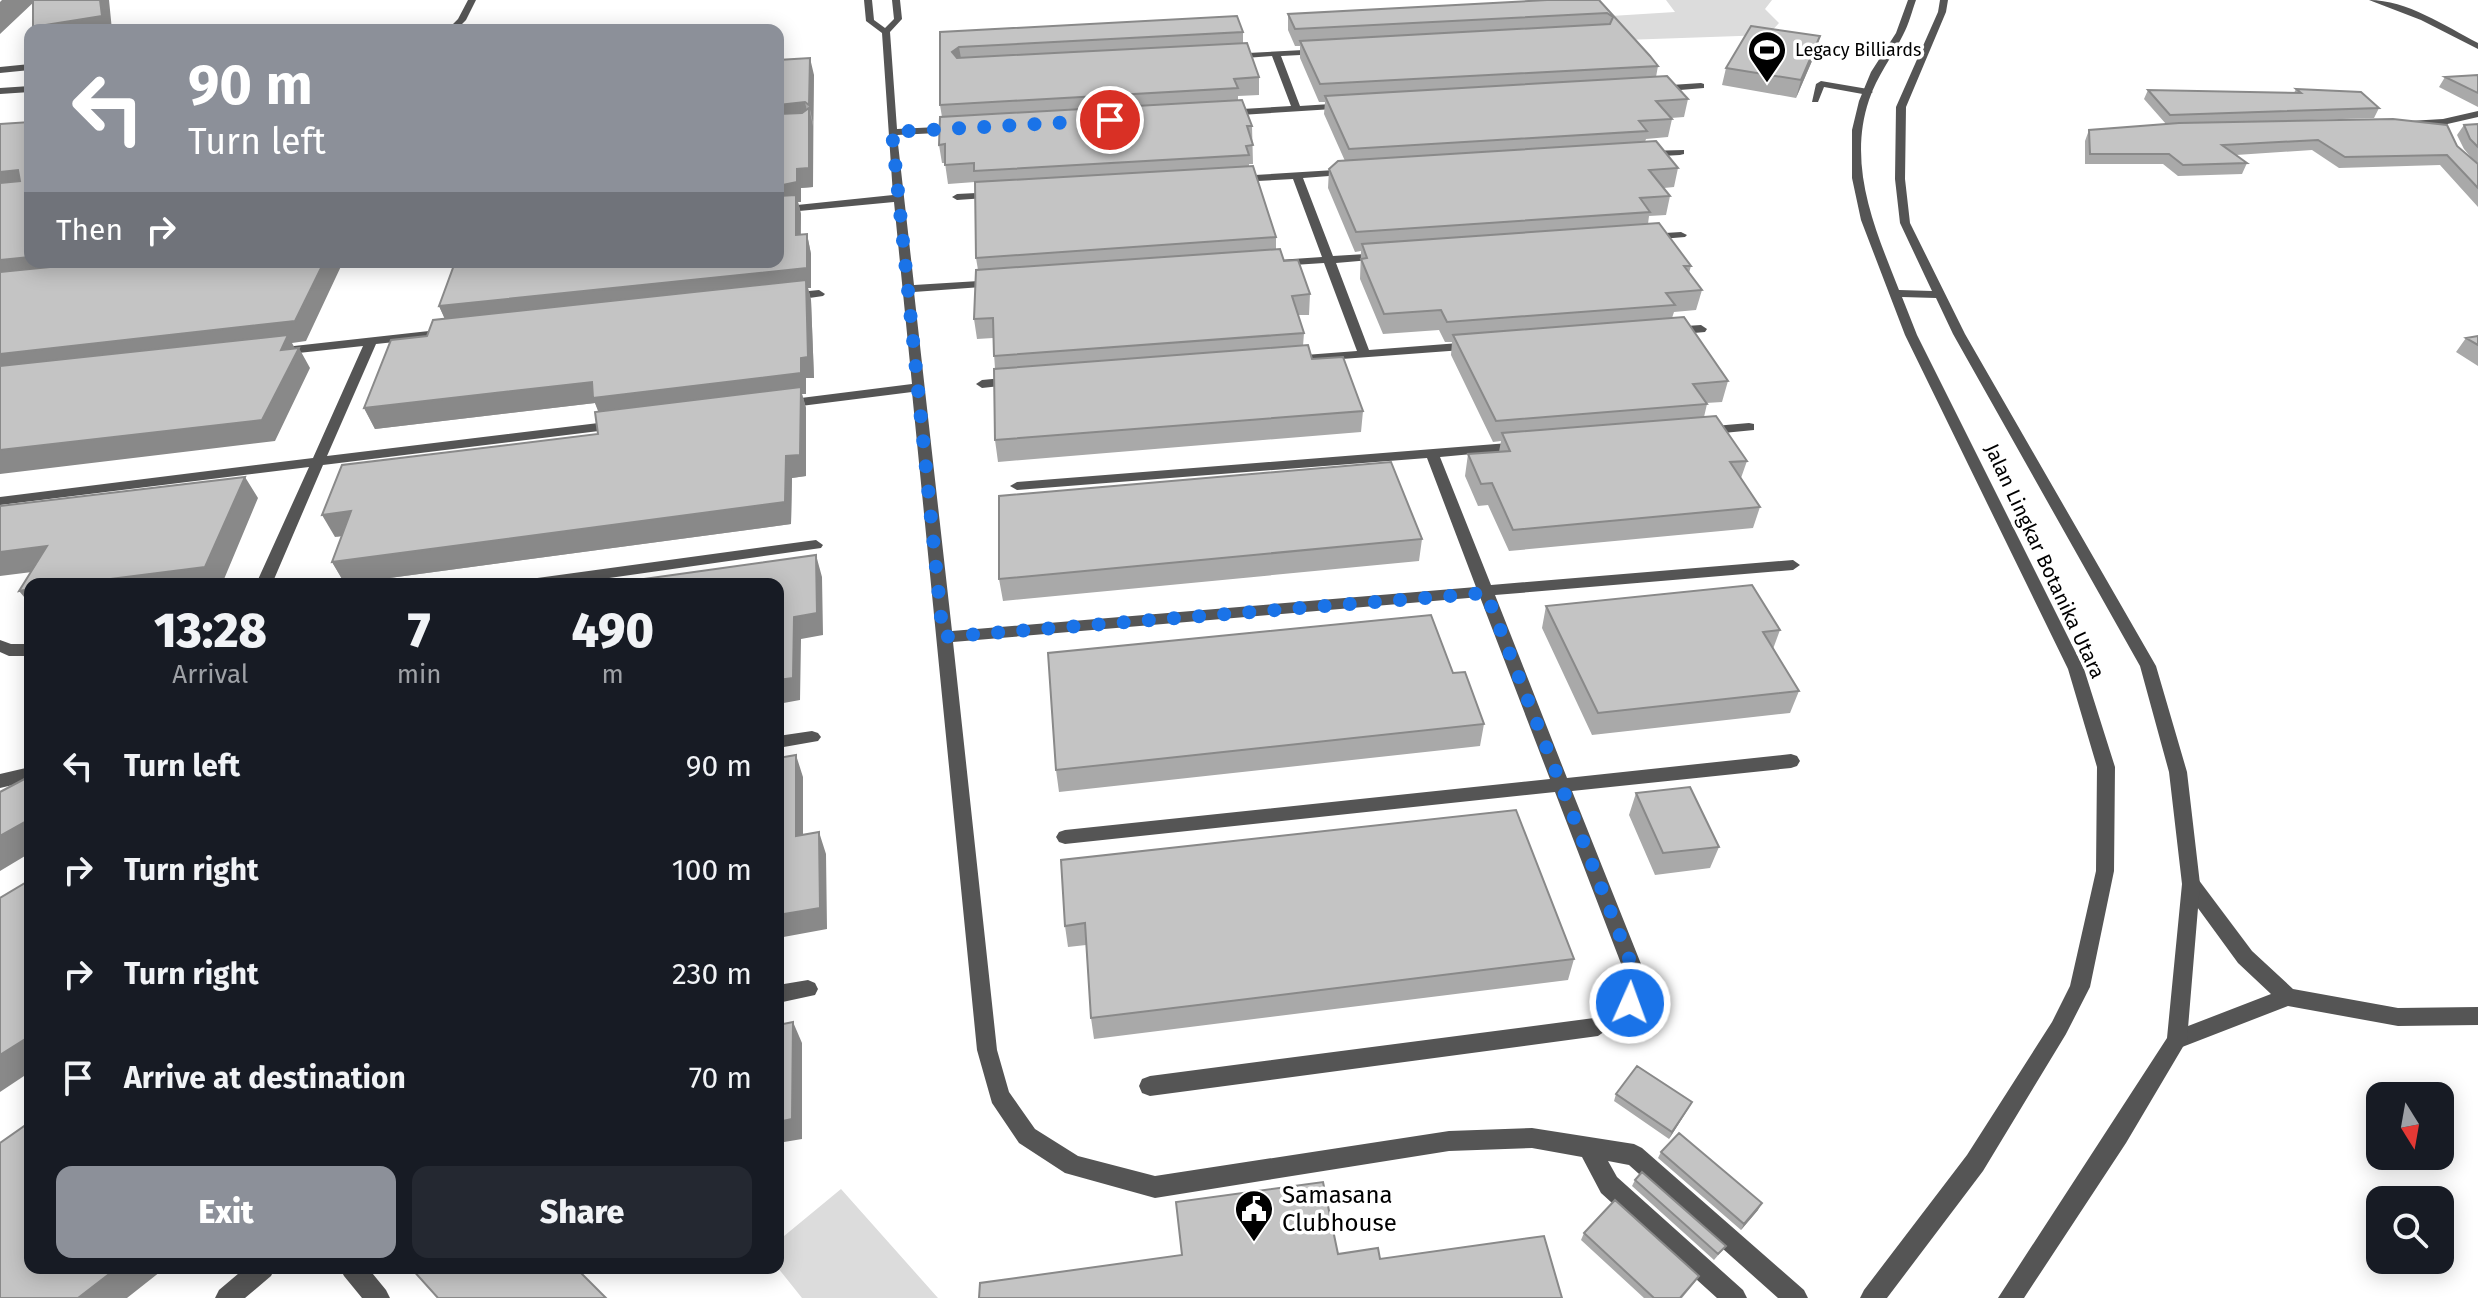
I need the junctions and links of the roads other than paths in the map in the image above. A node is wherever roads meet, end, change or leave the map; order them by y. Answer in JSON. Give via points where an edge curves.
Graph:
{"nodes":[{"id":1,"x":472,"y":0,"type":"edge"},
{"id":2,"x":896,"y":0,"type":"edge"},
{"id":3,"x":1912,"y":0,"type":"edge"},
{"id":4,"x":1944,"y":0,"type":"edge"},
{"id":5,"x":2373,"y":0,"type":"edge"},
{"id":6,"x":868,"y":1,"type":"edge"},
{"id":7,"x":879,"y":1,"type":"edge"},
{"id":8,"x":458,"y":24,"type":"edge"},
{"id":9,"x":886,"y":32,"type":"junction"},
{"id":10,"x":2478,"y":46,"type":"edge"},
{"id":11,"x":1338,"y":50,"type":"edge"},
{"id":12,"x":1275,"y":53,"type":"junction"},
{"id":13,"x":1212,"y":57,"type":"edge"},
{"id":14,"x":24,"y":68,"type":"edge"},
{"id":15,"x":0,"y":70,"type":"edge"},
{"id":16,"x":1701,"y":86,"type":"dead end"},
{"id":17,"x":24,"y":89,"type":"edge"},
{"id":18,"x":1639,"y":90,"type":"edge"},
{"id":19,"x":0,"y":91,"type":"edge"},
{"id":20,"x":1868,"y":92,"type":"junction"},
{"id":21,"x":1815,"y":100,"type":"dead end"},
{"id":22,"x":1359,"y":106,"type":"edge"},
{"id":23,"x":1297,"y":109,"type":"junction"},
{"id":24,"x":1219,"y":114,"type":"edge"},
{"id":25,"x":2478,"y":114,"type":"edge"},
{"id":26,"x":2402,"y":124,"type":"edge"},
{"id":27,"x":970,"y":128,"type":"edge"},
{"id":28,"x":892,"y":132,"type":"junction"},
{"id":29,"x":1680,"y":152,"type":"dead end"},
{"id":30,"x":1632,"y":155,"type":"edge"},
{"id":31,"x":1361,"y":172,"type":"edge"},
{"id":32,"x":1297,"y":176,"type":"junction"},
{"id":33,"x":1220,"y":181,"type":"edge"},
{"id":34,"x":1004,"y":194,"type":"edge"},
{"id":35,"x":957,"y":197,"type":"dead end"},
{"id":36,"x":899,"y":198,"type":"junction"},
{"id":37,"x":784,"y":209,"type":"edge"},
{"id":38,"x":1681,"y":235,"type":"dead end"},
{"id":39,"x":1635,"y":238,"type":"edge"},
{"id":40,"x":1390,"y":255,"type":"edge"},
{"id":41,"x":1329,"y":260,"type":"junction"},
{"id":42,"x":1267,"y":264,"type":"edge"},
{"id":43,"x":1002,"y":282,"type":"edge"},
{"id":44,"x":909,"y":289,"type":"junction"},
{"id":45,"x":1894,"y":293,"type":"junction"},
{"id":46,"x":819,"y":294,"type":"dead end"},
{"id":47,"x":1939,"y":295,"type":"junction"},
{"id":48,"x":773,"y":299,"type":"edge"},
{"id":49,"x":1701,"y":329,"type":"dead end"},
{"id":50,"x":463,"y":331,"type":"edge"},
{"id":51,"x":1655,"y":332,"type":"edge"},
{"id":52,"x":371,"y":341,"type":"junction"},
{"id":53,"x":1487,"y":345,"type":"edge"},
{"id":54,"x":263,"y":353,"type":"edge"},
{"id":55,"x":1365,"y":355,"type":"junction"},
{"id":56,"x":1273,"y":362,"type":"edge"},
{"id":57,"x":1028,"y":380,"type":"edge"},
{"id":58,"x":982,"y":384,"type":"dead end"},
{"id":59,"x":919,"y":387,"type":"junction"},
{"id":60,"x":776,"y":405,"type":"edge"},
{"id":61,"x":634,"y":422,"type":"edge"},
{"id":62,"x":1749,"y":427,"type":"dead end"},
{"id":63,"x":1686,"y":433,"type":"edge"},
{"id":64,"x":1543,"y":444,"type":"edge"},
{"id":65,"x":1432,"y":453,"type":"junction"},
{"id":66,"x":318,"y":461,"type":"junction"},
{"id":67,"x":1017,"y":486,"type":"dead end"},
{"id":68,"x":0,"y":501,"type":"edge"},
{"id":69,"x":816,"y":545,"type":"dead end"},
{"id":70,"x":1793,"y":565,"type":"dead end"},
{"id":71,"x":267,"y":578,"type":"edge"},
{"id":72,"x":574,"y":578,"type":"edge"},
{"id":73,"x":1486,"y":593,"type":"junction"},
{"id":74,"x":943,"y":637,"type":"junction"},
{"id":75,"x":0,"y":646,"type":"edge"},
{"id":76,"x":24,"y":650,"type":"edge"},
{"id":77,"x":812,"y":737,"type":"dead end"},
{"id":78,"x":784,"y":741,"type":"edge"},
{"id":79,"x":1791,"y":761,"type":"dead end"},
{"id":80,"x":24,"y":775,"type":"edge"},
{"id":81,"x":0,"y":781,"type":"edge"},
{"id":82,"x":1560,"y":785,"type":"junction"},
{"id":83,"x":1065,"y":837,"type":"dead end"},
{"id":84,"x":2191,"y":884,"type":"junction"},
{"id":85,"x":808,"y":989,"type":"dead end"},
{"id":86,"x":784,"y":993,"type":"edge"},
{"id":87,"x":2288,"y":997,"type":"junction"},
{"id":88,"x":2478,"y":1016,"type":"edge"},
{"id":89,"x":2177,"y":1040,"type":"junction"},
{"id":90,"x":1150,"y":1086,"type":"dead end"},
{"id":91,"x":1590,"y":1150,"type":"junction"},
{"id":92,"x":256,"y":1274,"type":"edge"},
{"id":93,"x":357,"y":1274,"type":"edge"},
{"id":94,"x":227,"y":1298,"type":"edge"},
{"id":95,"x":378,"y":1298,"type":"edge"},
{"id":96,"x":1735,"y":1298,"type":"edge"},
{"id":97,"x":1796,"y":1298,"type":"edge"},
{"id":98,"x":1872,"y":1298,"type":"edge"},
{"id":99,"x":2010,"y":1298,"type":"edge"}],
"edges":[{"from":1,"to":8,"type":"street"},
{"from":2,"to":9,"type":"street","via":[[898,19]]},
{"from":3,"to":20,"type":"street","name":"Jalan Lingkar Botanika Utara"},
{"from":4,"to":47,"type":"street","name":"Jalan Lingkar Botanika Utara","via":[[1901,107],[1900,136],[1905,223]]},
{"from":5,"to":10,"type":"street"},
{"from":6,"to":7,"type":"street"},
{"from":6,"to":9,"type":"street","via":[[870,21]]},
{"from":9,"to":28,"type":"street"},
{"from":11,"to":12,"type":"street"},
{"from":12,"to":13,"type":"street"},
{"from":12,"to":23,"type":"street"},
{"from":14,"to":15,"type":"street"},
{"from":16,"to":18,"type":"street"},
{"from":17,"to":19,"type":"street"},
{"from":20,"to":21,"type":"street","via":[[1821,84]]},
{"from":20,"to":45,"type":"street","name":"Jalan Lingkar Botanika Utara","via":[[1857,130],[1857,178],[1866,220]]},
{"from":22,"to":23,"type":"street"},
{"from":23,"to":24,"type":"street"},
{"from":25,"to":26,"type":"street","via":[[2446,127]]},
{"from":27,"to":28,"type":"street"},
{"from":28,"to":36,"type":"street"},
{"from":29,"to":30,"type":"street"},
{"from":31,"to":32,"type":"street"},
{"from":32,"to":33,"type":"street"},
{"from":32,"to":41,"type":"street"},
{"from":34,"to":35,"type":"street"},
{"from":36,"to":37,"type":"street"},
{"from":36,"to":44,"type":"street"},
{"from":38,"to":39,"type":"street"},
{"from":40,"to":41,"type":"street"},
{"from":41,"to":42,"type":"street"},
{"from":41,"to":55,"type":"street"},
{"from":43,"to":44,"type":"street"},
{"from":44,"to":59,"type":"street"},
{"from":45,"to":47,"type":"street"},
{"from":45,"to":98,"type":"street","name":"Jalan Lingkar Botanika Utara","via":[[2076,669],[2106,767],[2105,871],[2080,987],[2059,1028],[1975,1163]]},
{"from":46,"to":48,"type":"street"},
{"from":47,"to":84,"type":"street","name":"Jalan Lingkar Botanika Utara","via":[[2148,666],[2178,772]]},
{"from":49,"to":51,"type":"street"},
{"from":50,"to":52,"type":"street"},
{"from":52,"to":54,"type":"street"},
{"from":52,"to":66,"type":"street"},
{"from":53,"to":55,"type":"street"},
{"from":55,"to":56,"type":"street"},
{"from":57,"to":58,"type":"street"},
{"from":59,"to":60,"type":"street"},
{"from":59,"to":74,"type":"street"},
{"from":61,"to":66,"type":"street"},
{"from":62,"to":63,"type":"street"},
{"from":64,"to":65,"type":"street"},
{"from":65,"to":67,"type":"street"},
{"from":65,"to":73,"type":"street"},
{"from":66,"to":68,"type":"street"},
{"from":66,"to":71,"type":"street"},
{"from":69,"to":72,"type":"street"},
{"from":70,"to":73,"type":"street"},
{"from":73,"to":74,"type":"street"},
{"from":73,"to":82,"type":"street"},
{"from":74,"to":91,"type":"street","via":[[987,1050],[1000,1096],[1027,1136],[1073,1165],[1155,1187],[1449,1141],[1532,1138]]},
{"from":75,"to":76,"type":"street"},
{"from":77,"to":78,"type":"street"},
{"from":79,"to":82,"type":"street"},
{"from":80,"to":81,"type":"street"},
{"from":82,"to":83,"type":"street"},
{"from":82,"to":90,"type":"street","via":[[1635,974],[1630,1003],[1598,1027]]},
{"from":84,"to":87,"type":"street","via":[[2245,957]]},
{"from":84,"to":89,"type":"street","name":"Jalan Lingkar Botanika Utara"},
{"from":85,"to":86,"type":"street"},
{"from":87,"to":88,"type":"street","via":[[2398,1017]]},
{"from":87,"to":89,"type":"street"},
{"from":89,"to":99,"type":"street","name":"Jalan Lingkar Botanika Utara"},
{"from":91,"to":96,"type":"street","via":[[1609,1185]]},
{"from":91,"to":97,"type":"street","via":[[1634,1155]]},
{"from":92,"to":94,"type":"street"},
{"from":93,"to":95,"type":"street"}]}
